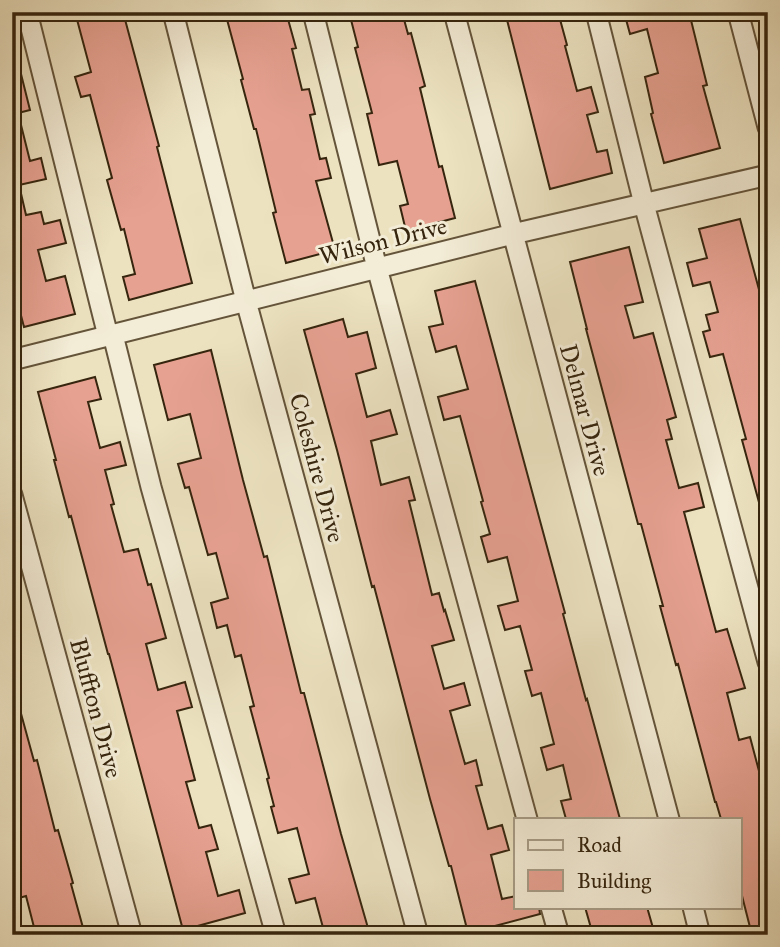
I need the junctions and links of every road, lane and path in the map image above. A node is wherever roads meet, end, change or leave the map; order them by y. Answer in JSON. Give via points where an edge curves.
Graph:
{"nodes":[{"id":1,"x":27,"y":12,"type":"edge"},
{"id":2,"x":173,"y":12,"type":"edge"},
{"id":3,"x":313,"y":12,"type":"edge"},
{"id":4,"x":454,"y":12,"type":"edge"},
{"id":5,"x":596,"y":12,"type":"edge"},
{"id":6,"x":738,"y":12,"type":"edge"},
{"id":7,"x":768,"y":127,"type":"edge"},
{"id":8,"x":768,"y":175,"type":"edge"},
{"id":9,"x":644,"y":204,"type":"junction"},
{"id":10,"x":513,"y":234,"type":"junction"},
{"id":11,"x":377,"y":268,"type":"junction"},
{"id":12,"x":246,"y":301,"type":"junction"},
{"id":13,"x":110,"y":335,"type":"junction"},
{"id":14,"x":12,"y":360,"type":"edge"},
{"id":15,"x":12,"y":495,"type":"edge"},
{"id":16,"x":768,"y":662,"type":"edge"},
{"id":17,"x":527,"y":818,"type":"edge"},
{"id":18,"x":669,"y":818,"type":"edge"},
{"id":19,"x":551,"y":908,"type":"edge"},
{"id":20,"x":693,"y":908,"type":"edge"},
{"id":21,"x":132,"y":935,"type":"edge"},
{"id":22,"x":276,"y":935,"type":"edge"},
{"id":23,"x":418,"y":935,"type":"edge"},
{"id":24,"x":559,"y":935,"type":"edge"},
{"id":25,"x":700,"y":935,"type":"edge"}],
"edges":[{"from":1,"to":13,"type":"street"},
{"from":2,"to":12,"type":"street","name":"Coleshire Drive"},
{"from":3,"to":11,"type":"street"},
{"from":4,"to":10,"type":"street","name":"Delmar Drive"},
{"from":5,"to":9,"type":"street"},
{"from":6,"to":7,"type":"street"},
{"from":8,"to":9,"type":"street","name":"Wilson Drive"},
{"from":9,"to":10,"type":"street","name":"Wilson Drive"},
{"from":9,"to":16,"type":"street"},
{"from":10,"to":11,"type":"street","name":"Wilson Drive"},
{"from":10,"to":18,"type":"street","name":"Delmar Drive"},
{"from":11,"to":12,"type":"street","name":"Wilson Drive"},
{"from":11,"to":17,"type":"street"},
{"from":12,"to":13,"type":"street","name":"Wilson Drive"},
{"from":12,"to":23,"type":"street","name":"Coleshire Drive"},
{"from":13,"to":14,"type":"street","name":"Wilson Drive"},
{"from":13,"to":22,"type":"street"},
{"from":15,"to":21,"type":"street","name":"Bluffton Drive"},
{"from":19,"to":24,"type":"street"},
{"from":20,"to":25,"type":"street"}]}
